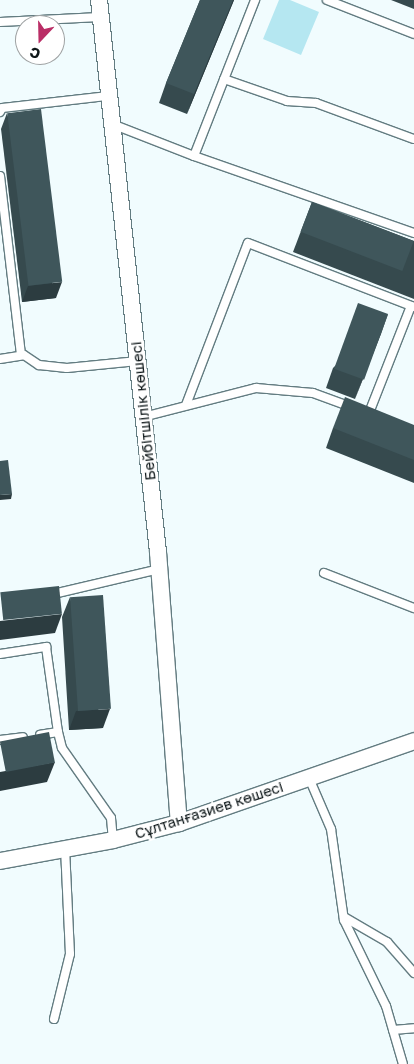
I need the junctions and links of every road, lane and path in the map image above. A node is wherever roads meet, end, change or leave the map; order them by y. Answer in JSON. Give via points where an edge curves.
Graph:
{"nodes":[{"id":1,"x":99,"y":0,"type":"edge"},
{"id":2,"x":255,"y":0,"type":"edge"},
{"id":3,"x":327,"y":0,"type":"edge"},
{"id":4,"x":100,"y":17,"type":"junction"},
{"id":5,"x":0,"y":22,"type":"edge"},
{"id":6,"x":414,"y":34,"type":"edge"},
{"id":7,"x":224,"y":79,"type":"junction"},
{"id":8,"x":108,"y":96,"type":"junction"},
{"id":9,"x":0,"y":112,"type":"edge"},
{"id":10,"x":112,"y":124,"type":"junction"},
{"id":11,"x":414,"y":139,"type":"edge"},
{"id":12,"x":194,"y":156,"type":"junction"},
{"id":13,"x":0,"y":176,"type":"edge"},
{"id":14,"x":414,"y":233,"type":"edge"},
{"id":15,"x":413,"y":306,"type":"edge"},
{"id":16,"x":21,"y":356,"type":"junction"},
{"id":17,"x":0,"y":359,"type":"edge"},
{"id":18,"x":138,"y":362,"type":"junction"},
{"id":19,"x":186,"y":406,"type":"junction"},
{"id":20,"x":369,"y":413,"type":"junction"},
{"id":21,"x":377,"y":416,"type":"edge"},
{"id":22,"x":144,"y":417,"type":"junction"},
{"id":23,"x":160,"y":569,"type":"junction"},
{"id":24,"x":324,"y":573,"type":"dead end"},
{"id":25,"x":38,"y":596,"type":"edge"},
{"id":26,"x":414,"y":608,"type":"edge"},
{"id":27,"x":0,"y":654,"type":"edge"},
{"id":28,"x":58,"y":732,"type":"junction"},
{"id":29,"x":0,"y":740,"type":"edge"},
{"id":30,"x":414,"y":741,"type":"edge"},
{"id":31,"x":309,"y":778,"type":"junction"},
{"id":32,"x":179,"y":823,"type":"junction"},
{"id":33,"x":113,"y":840,"type":"junction"},
{"id":34,"x":65,"y":849,"type":"junction"},
{"id":35,"x":0,"y":861,"type":"edge"},
{"id":36,"x":344,"y":917,"type":"junction"},
{"id":37,"x":414,"y":973,"type":"edge"},
{"id":38,"x":54,"y":1018,"type":"dead end"},
{"id":39,"x":414,"y":1028,"type":"edge"},
{"id":40,"x":393,"y":1030,"type":"junction"},
{"id":41,"x":403,"y":1064,"type":"edge"}],
"edges":[{"from":1,"to":4,"type":"street","name":"Бейбітшілік көшесі"},
{"from":2,"to":7,"type":"lane"},
{"from":3,"to":6,"type":"lane"},
{"from":4,"to":5,"type":"lane"},
{"from":4,"to":8,"type":"street","name":"Бейбітшілік көшесі"},
{"from":7,"to":11,"type":"lane","via":[[287,101],[316,103]]},
{"from":7,"to":12,"type":"lane"},
{"from":8,"to":9,"type":"lane","via":[[2,108]]},
{"from":8,"to":10,"type":"street","name":"Бейбітшілік көшесі"},
{"from":10,"to":12,"type":"lane"},
{"from":10,"to":18,"type":"street","name":"Бейбітшілік көшесі"},
{"from":12,"to":14,"type":"lane"},
{"from":13,"to":16,"type":"lane"},
{"from":15,"to":19,"type":"lane","via":[[248,243]]},
{"from":15,"to":20,"type":"lane"},
{"from":16,"to":17,"type":"lane"},
{"from":16,"to":18,"type":"lane","via":[[39,365],[67,368]]},
{"from":18,"to":22,"type":"street","name":"Бейбітшілік көшесі"},
{"from":19,"to":20,"type":"lane","via":[[256,388],[313,393]]},
{"from":19,"to":22,"type":"lane"},
{"from":20,"to":21,"type":"lane"},
{"from":22,"to":23,"type":"street","name":"Бейбітшілік көшесі"},
{"from":23,"to":25,"type":"lane","via":[[102,585]]},
{"from":23,"to":32,"type":"street","name":"Бейбітшілік көшесі"},
{"from":24,"to":26,"type":"lane"},
{"from":27,"to":28,"type":"lane","via":[[46,647]]},
{"from":28,"to":29,"type":"lane"},
{"from":28,"to":33,"type":"lane","via":[[62,748],[111,818]]},
{"from":30,"to":31,"type":"street","name":"Сұлтанғазиев көшесі"},
{"from":31,"to":32,"type":"street","name":"Сұлтанғазиев көшесі"},
{"from":31,"to":36,"type":"lane","via":[[331,829]]},
{"from":32,"to":33,"type":"street","name":"Сұлтанғазиев көшесі"},
{"from":33,"to":34,"type":"street","name":"Сұлтанғазиев көшесі"},
{"from":34,"to":35,"type":"street","name":"Сұлтанғазиев көшесі"},
{"from":34,"to":38,"type":"lane","via":[[70,954]]},
{"from":36,"to":37,"type":"lane","via":[[387,942]]},
{"from":36,"to":40,"type":"lane","via":[[386,1006]]},
{"from":39,"to":40,"type":"lane"},
{"from":40,"to":41,"type":"lane"}]}
